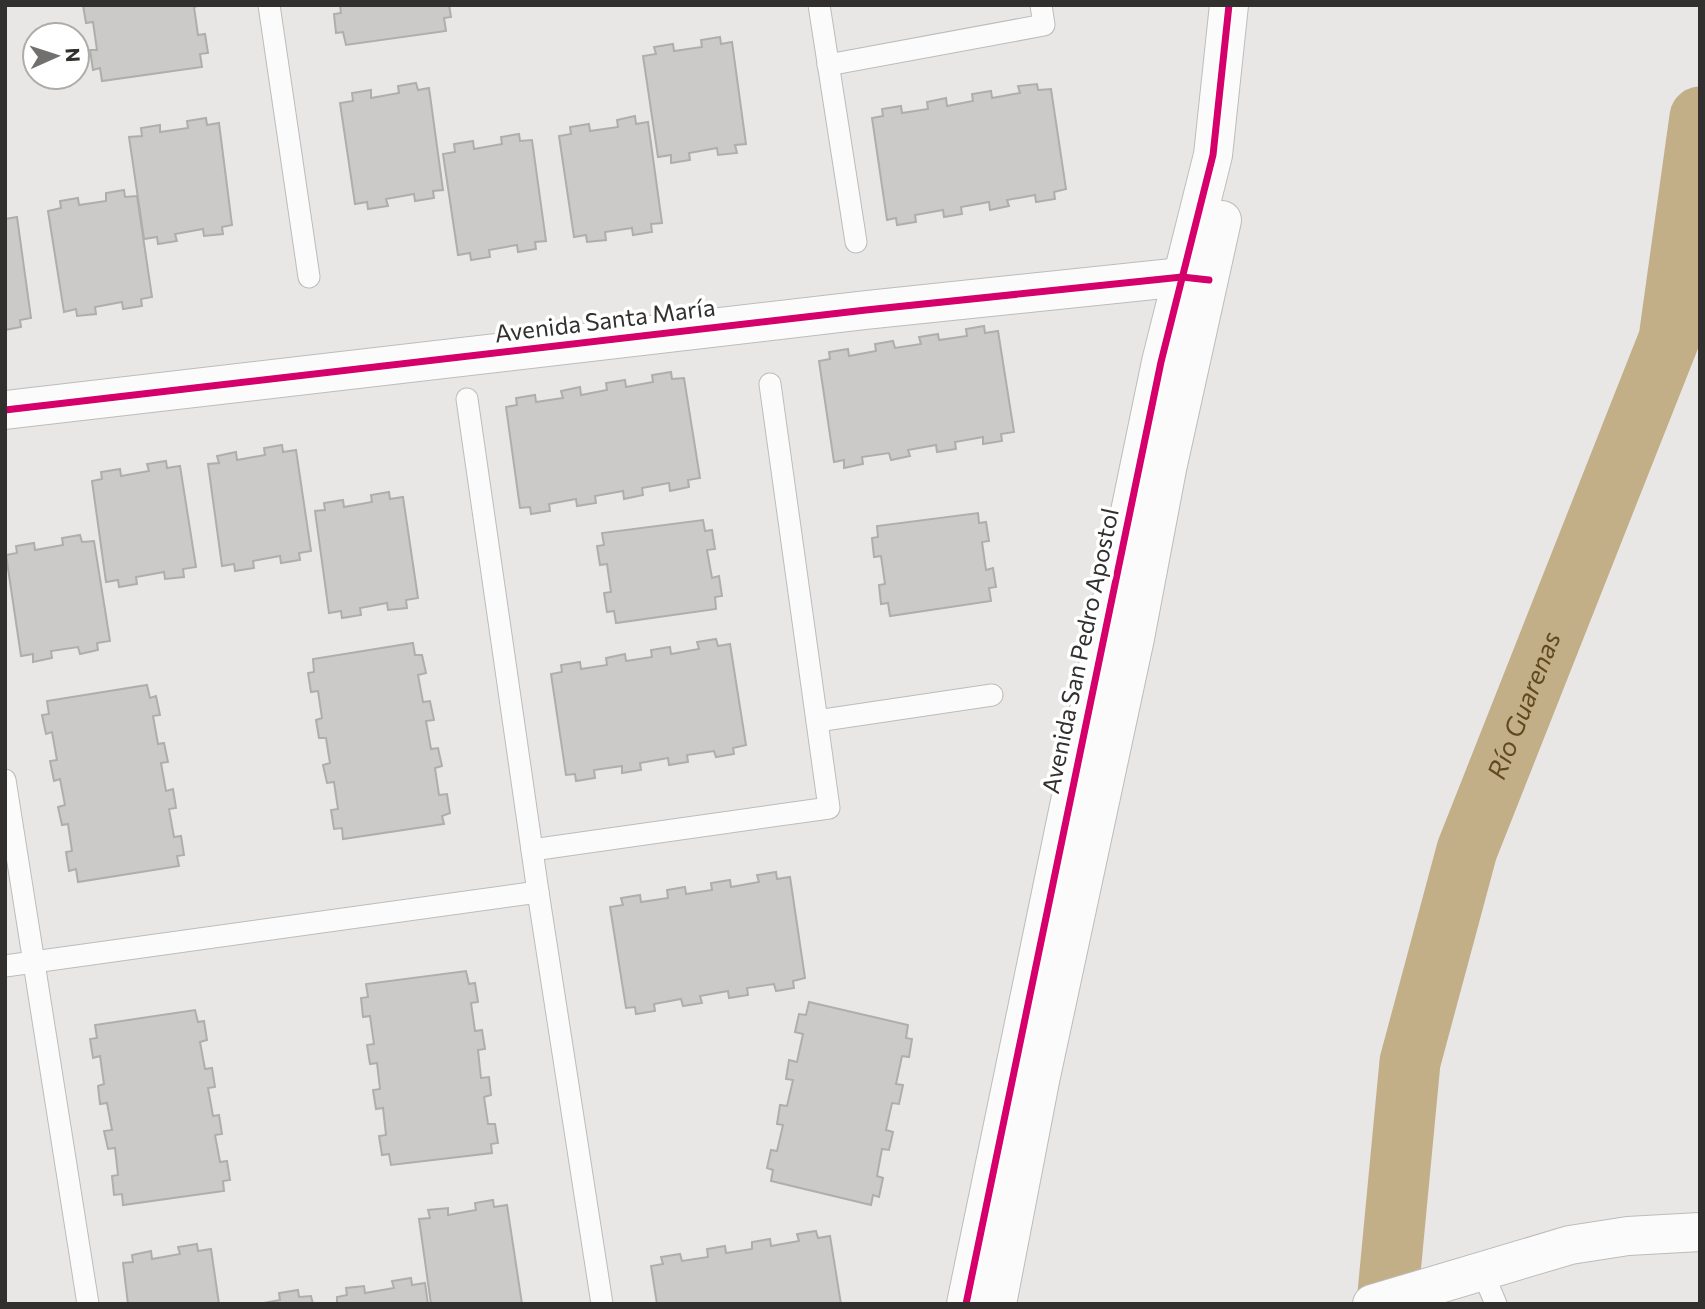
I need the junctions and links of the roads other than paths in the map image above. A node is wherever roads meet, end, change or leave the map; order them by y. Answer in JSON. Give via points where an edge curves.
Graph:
{"nodes":[{"id":1,"x":269,"y":5,"type":"edge"},
{"id":2,"x":819,"y":5,"type":"edge"},
{"id":3,"x":1041,"y":5,"type":"edge"},
{"id":4,"x":1229,"y":5,"type":"edge"},
{"id":5,"x":1249,"y":5,"type":"edge"},
{"id":6,"x":828,"y":65,"type":"junction"},
{"id":7,"x":856,"y":242,"type":"dead end"},
{"id":8,"x":309,"y":277,"type":"dead end"},
{"id":9,"x":1196,"y":278,"type":"junction"},
{"id":10,"x":770,"y":384,"type":"dead end"},
{"id":11,"x":467,"y":400,"type":"dead end"},
{"id":12,"x":5,"y":410,"type":"edge"},
{"id":13,"x":992,"y":695,"type":"dead end"},
{"id":14,"x":817,"y":721,"type":"junction"},
{"id":15,"x":5,"y":779,"type":"edge"},
{"id":16,"x":532,"y":850,"type":"junction"},
{"id":17,"x":538,"y":892,"type":"junction"},
{"id":18,"x":35,"y":962,"type":"junction"},
{"id":19,"x":5,"y":966,"type":"edge"},
{"id":20,"x":1700,"y":1232,"type":"edge"},
{"id":21,"x":1497,"y":1279,"type":"edge"},
{"id":22,"x":88,"y":1304,"type":"edge"},
{"id":23,"x":602,"y":1304,"type":"edge"},
{"id":24,"x":966,"y":1304,"type":"edge"},
{"id":25,"x":996,"y":1304,"type":"edge"},
{"id":26,"x":1372,"y":1304,"type":"edge"}],
"edges":[{"from":1,"to":8,"type":"lane"},
{"from":2,"to":6,"type":"lane"},
{"from":3,"to":6,"type":"lane","via":[[1044,25]]},
{"from":4,"to":9,"type":"street","name":"Avenida San Pedro Apostol"},
{"from":5,"to":9,"type":"street","name":"Avenida San Pedro Apostol","via":[[1233,167]]},
{"from":6,"to":7,"type":"lane"},
{"from":9,"to":12,"type":"street","name":"Avenida Santa María","via":[[866,310]]},
{"from":9,"to":24,"type":"street","name":"Avenida San Pedro Apostol","via":[[1161,362]]},
{"from":9,"to":25,"type":"street","name":"Avenida San Pedro Apostol","via":[[1135,638]]},
{"from":10,"to":14,"type":"lane"},
{"from":11,"to":16,"type":"lane"},
{"from":13,"to":14,"type":"lane"},
{"from":14,"to":16,"type":"lane","via":[[829,808]]},
{"from":15,"to":18,"type":"lane"},
{"from":16,"to":17,"type":"lane"},
{"from":17,"to":18,"type":"lane"},
{"from":17,"to":23,"type":"lane"},
{"from":18,"to":19,"type":"lane"},
{"from":18,"to":22,"type":"lane"},
{"from":20,"to":21,"type":"street","via":[[1570,1245]]},
{"from":21,"to":26,"type":"street"}]}
